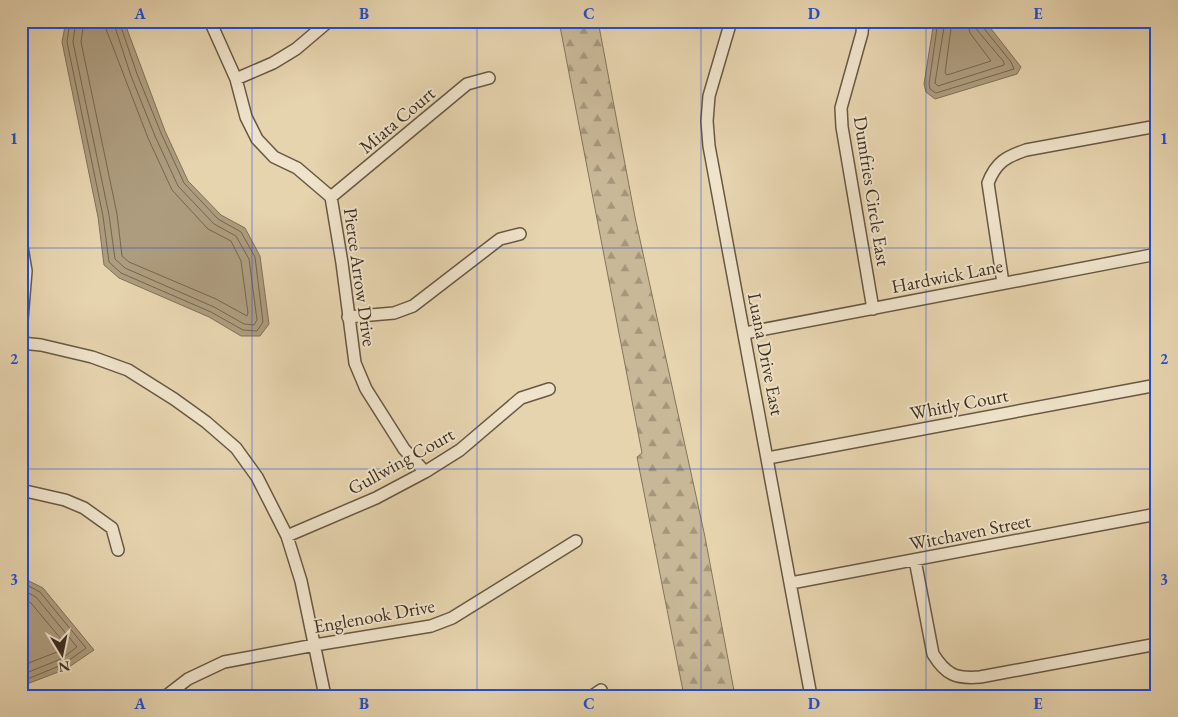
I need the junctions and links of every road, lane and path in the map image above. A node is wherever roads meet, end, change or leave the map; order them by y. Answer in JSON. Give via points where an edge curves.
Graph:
{"nodes":[{"id":1,"x":210,"y":21,"type":"edge"},
{"id":2,"x":329,"y":21,"type":"edge"},
{"id":3,"x":732,"y":21,"type":"edge"},
{"id":4,"x":863,"y":21,"type":"edge"},
{"id":5,"x":489,"y":78,"type":"dead end"},
{"id":6,"x":236,"y":79,"type":"junction"},
{"id":7,"x":1157,"y":126,"type":"edge"},
{"id":8,"x":331,"y":197,"type":"junction"},
{"id":9,"x":520,"y":234,"type":"dead end"},
{"id":10,"x":21,"y":241,"type":"edge"},
{"id":11,"x":1157,"y":254,"type":"edge"},
{"id":12,"x":1003,"y":283,"type":"junction"},
{"id":13,"x":873,"y":308,"type":"junction"},
{"id":14,"x":348,"y":317,"type":"junction"},
{"id":15,"x":21,"y":332,"type":"edge"},
{"id":16,"x":745,"y":333,"type":"junction"},
{"id":17,"x":21,"y":343,"type":"edge"},
{"id":18,"x":1157,"y":385,"type":"edge"},
{"id":19,"x":549,"y":389,"type":"dead end"},
{"id":20,"x":768,"y":458,"type":"junction"},
{"id":21,"x":424,"y":472,"type":"junction"},
{"id":22,"x":21,"y":490,"type":"edge"},
{"id":23,"x":1157,"y":514,"type":"edge"},
{"id":24,"x":287,"y":536,"type":"junction"},
{"id":25,"x":576,"y":541,"type":"dead end"},
{"id":26,"x":118,"y":550,"type":"dead end"},
{"id":27,"x":915,"y":560,"type":"junction"},
{"id":28,"x":791,"y":583,"type":"junction"},
{"id":29,"x":315,"y":644,"type":"junction"},
{"id":30,"x":1157,"y":644,"type":"edge"},
{"id":31,"x":166,"y":696,"type":"edge"},
{"id":32,"x":325,"y":696,"type":"edge"},
{"id":33,"x":811,"y":696,"type":"edge"}],
"edges":[{"from":1,"to":6,"type":"street","name":"Pierce Arrow Drive"},
{"from":2,"to":6,"type":"street","via":[[274,63]]},
{"from":3,"to":16,"type":"street","name":"Luana Drive East","via":[[709,96],[707,121]]},
{"from":4,"to":13,"type":"street","name":"Dumfries Circle East","via":[[841,108]]},
{"from":5,"to":8,"type":"street","name":"Miata Court","via":[[467,84]]},
{"from":6,"to":8,"type":"street","name":"Pierce Arrow Drive","via":[[246,117],[257,139],[274,157],[297,168]]},
{"from":7,"to":12,"type":"street","via":[[1026,150],[1000,163],[988,183]]},
{"from":8,"to":14,"type":"street","name":"Pierce Arrow Drive"},
{"from":9,"to":14,"type":"street","via":[[500,239],[413,306],[394,313]]},
{"from":10,"to":15,"type":"street","via":[[26,271]]},
{"from":11,"to":12,"type":"street","name":"Hardwick Lane"},
{"from":12,"to":13,"type":"street","name":"Hardwick Lane"},
{"from":13,"to":16,"type":"street","name":"Hardwick Lane"},
{"from":14,"to":21,"type":"street","name":"Pierce Arrow Drive","via":[[354,363],[366,389],[404,449]]},
{"from":16,"to":20,"type":"street","name":"Luana Drive East"},
{"from":17,"to":24,"type":"street","via":[[92,357],[128,370],[206,422],[236,448],[257,477]]},
{"from":18,"to":20,"type":"street","name":"Whitly Court"},
{"from":19,"to":21,"type":"street","name":"Gullwing Court","via":[[521,398],[460,450]]},
{"from":20,"to":28,"type":"street","name":"Luana Drive East"},
{"from":21,"to":24,"type":"street","name":"Gullwing Court","via":[[376,498]]},
{"from":22,"to":26,"type":"street","via":[[39,492],[84,508],[112,528]]},
{"from":23,"to":27,"type":"street","name":"Witchaven Street"},
{"from":24,"to":29,"type":"street"},
{"from":25,"to":29,"type":"street","name":"Englenook Drive","via":[[452,618],[431,626]]},
{"from":27,"to":28,"type":"street","name":"Witchaven Street"},
{"from":27,"to":30,"type":"street","via":[[933,654],[953,675],[965,678]]},
{"from":28,"to":33,"type":"street","name":"Luana Drive East"},
{"from":29,"to":31,"type":"street","name":"Englenook Drive","via":[[224,662],[188,679]]},
{"from":29,"to":32,"type":"street"}]}
